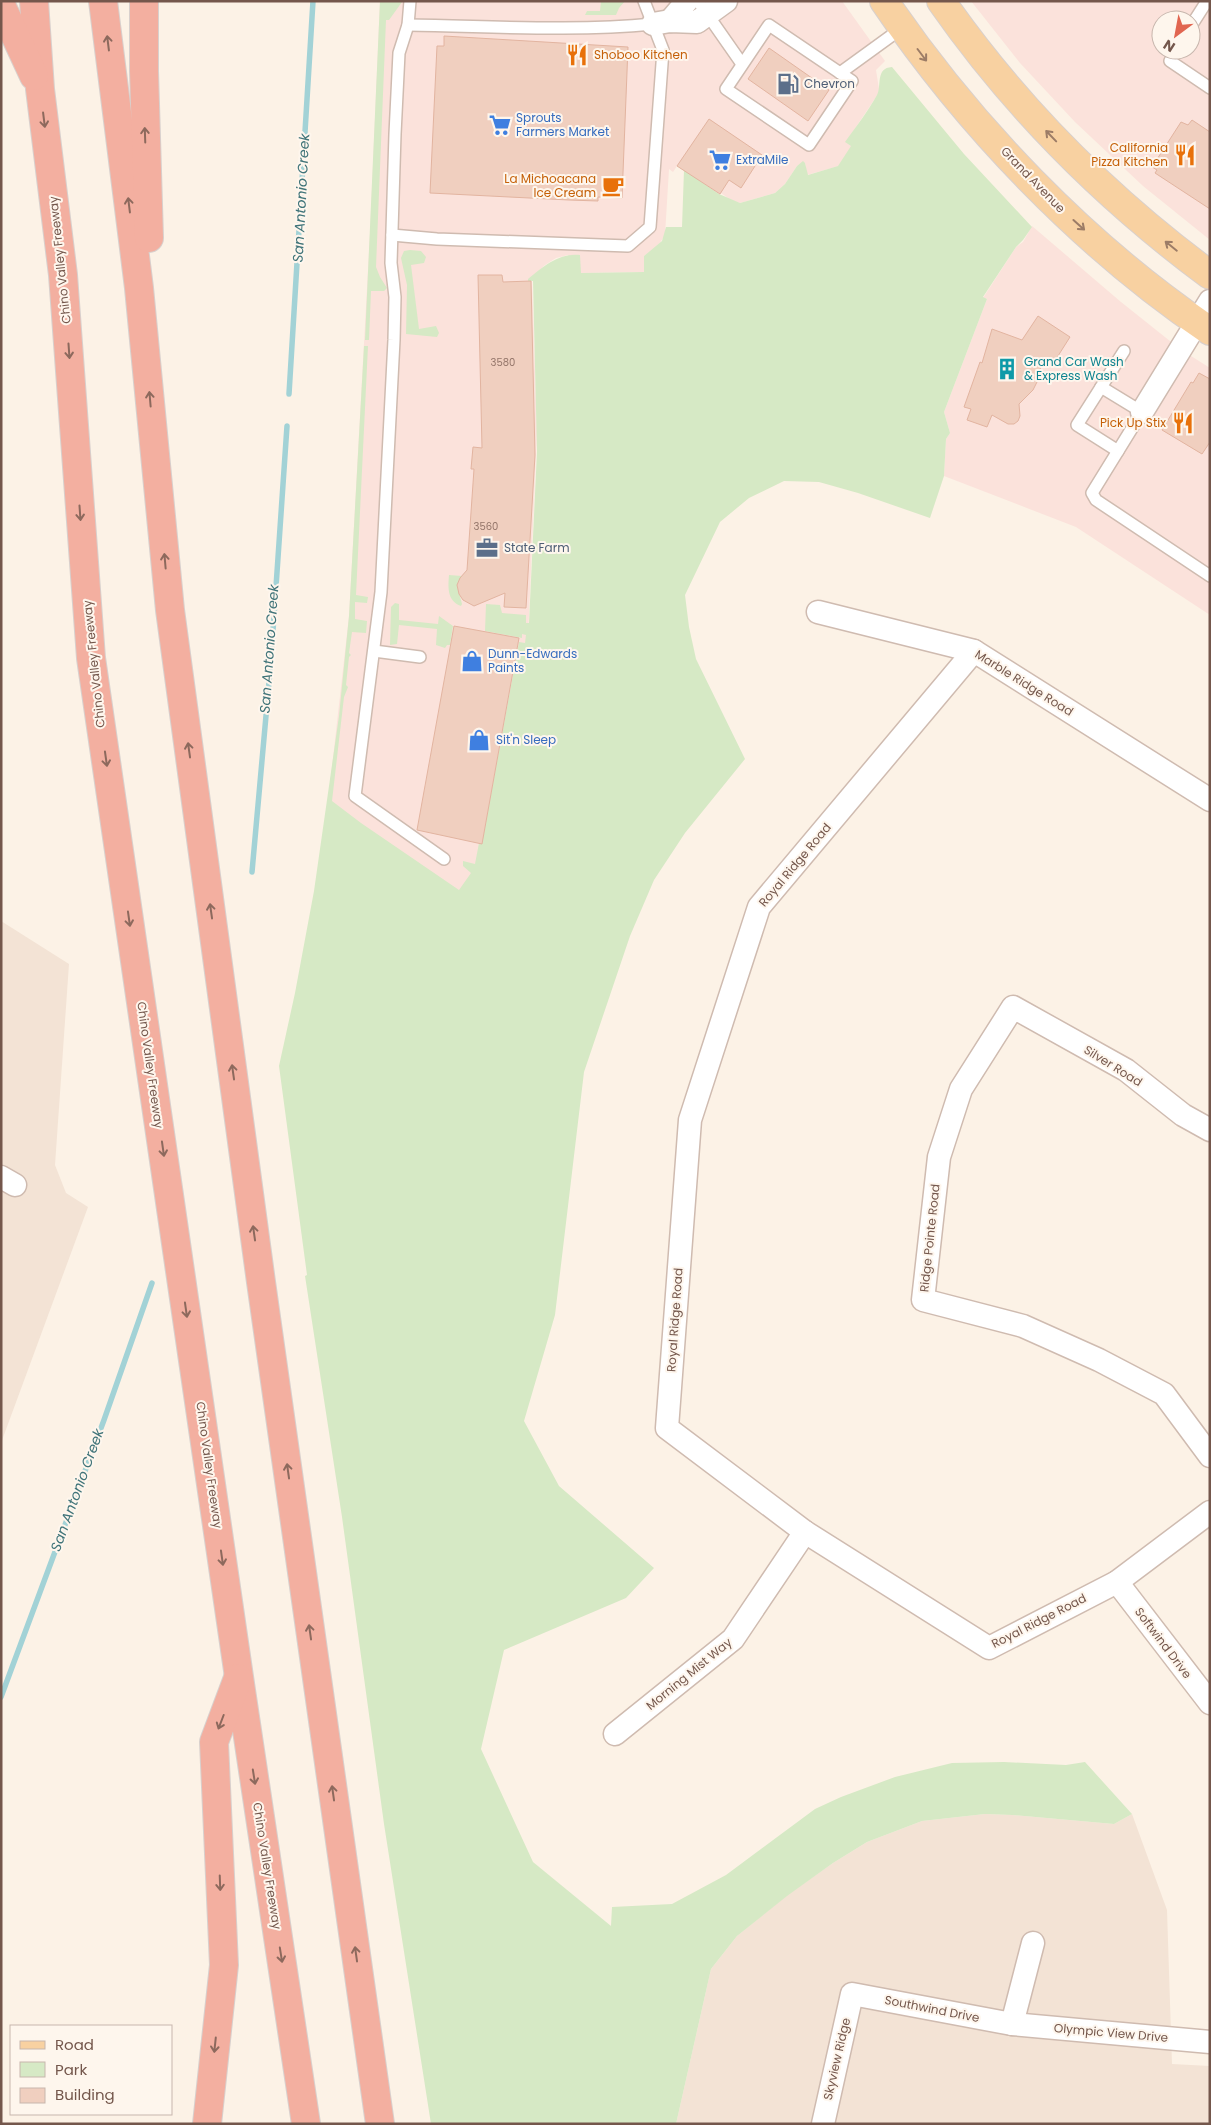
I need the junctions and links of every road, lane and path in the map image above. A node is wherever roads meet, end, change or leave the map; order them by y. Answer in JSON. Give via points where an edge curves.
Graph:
{"nodes":[{"id":1,"x":34,"y":1,"type":"edge"},
{"id":2,"x":103,"y":1,"type":"edge"},
{"id":3,"x":144,"y":1,"type":"edge"},
{"id":4,"x":410,"y":1,"type":"edge"},
{"id":5,"x":644,"y":1,"type":"edge"},
{"id":6,"x":688,"y":1,"type":"edge"},
{"id":7,"x":726,"y":1,"type":"edge"},
{"id":8,"x":884,"y":1,"type":"edge"},
{"id":9,"x":941,"y":1,"type":"edge"},
{"id":10,"x":1,"y":4,"type":"edge"},
{"id":11,"x":703,"y":8,"type":"edge"},
{"id":12,"x":662,"y":23,"type":"junction"},
{"id":13,"x":408,"y":25,"type":"junction"},
{"id":14,"x":902,"y":28,"type":"junction"},
{"id":15,"x":1171,"y":60,"type":"edge"},
{"id":16,"x":742,"y":64,"type":"junction"},
{"id":17,"x":840,"y":74,"type":"junction"},
{"id":18,"x":1210,"y":88,"type":"edge"},
{"id":19,"x":40,"y":89,"type":"junction"},
{"id":20,"x":392,"y":235,"type":"junction"},
{"id":21,"x":1210,"y":276,"type":"edge"},
{"id":22,"x":139,"y":288,"type":"junction"},
{"id":23,"x":1206,"y":318,"type":"edge"},
{"id":24,"x":1124,"y":351,"type":"dead end"},
{"id":25,"x":1101,"y":387,"type":"junction"},
{"id":26,"x":1142,"y":412,"type":"junction"},
{"id":27,"x":1118,"y":452,"type":"junction"},
{"id":28,"x":1210,"y":576,"type":"edge"},
{"id":29,"x":818,"y":612,"type":"dead end"},
{"id":30,"x":374,"y":651,"type":"junction"},
{"id":31,"x":974,"y":651,"type":"junction"},
{"id":32,"x":420,"y":657,"type":"dead end"},
{"id":33,"x":1210,"y":800,"type":"edge"},
{"id":34,"x":444,"y":859,"type":"dead end"},
{"id":35,"x":1013,"y":1007,"type":"joint"},
{"id":36,"x":1210,"y":1130,"type":"edge"},
{"id":37,"x":1210,"y":1456,"type":"edge"},
{"id":38,"x":1210,"y":1512,"type":"edge"},
{"id":39,"x":805,"y":1532,"type":"junction"},
{"id":40,"x":1117,"y":1582,"type":"junction"},
{"id":41,"x":239,"y":1677,"type":"junction"},
{"id":42,"x":1210,"y":1704,"type":"edge"},
{"id":43,"x":615,"y":1734,"type":"dead end"},
{"id":44,"x":1033,"y":1942,"type":"dead end"},
{"id":45,"x":360,"y":1986,"type":"junction"},
{"id":46,"x":852,"y":1994,"type":"joint"},
{"id":47,"x":1012,"y":2024,"type":"junction"},
{"id":48,"x":1210,"y":2042,"type":"edge"},
{"id":49,"x":207,"y":2124,"type":"edge"},
{"id":50,"x":306,"y":2124,"type":"edge"},
{"id":51,"x":380,"y":2124,"type":"edge"},
{"id":52,"x":398,"y":2124,"type":"edge"},
{"id":53,"x":823,"y":2124,"type":"edge"}],
"edges":[{"from":1,"to":19,"type":"highway","name":"Chino Valley Freeway"},
{"from":22,"to":2,"type":"highway","one_way":true},
{"from":22,"to":3,"type":"highway","one_way":true,"via":[[150,247]]},
{"from":4,"to":13,"type":"lane"},
{"from":5,"to":12,"type":"lane"},
{"from":6,"to":12,"type":"street"},
{"from":7,"to":11,"type":"street"},
{"from":8,"to":14,"type":"main road","name":"Grand Avenue"},
{"from":21,"to":9,"type":"main road","one_way":true,"via":[[1124,206],[1042,126],[986,63]]},
{"from":10,"to":19,"type":"highway"},
{"from":11,"to":12,"type":"street","via":[[697,22]]},
{"from":11,"to":16,"type":"lane"},
{"from":12,"to":13,"type":"lane","via":[[573,29]]},
{"from":12,"to":20,"type":"lane","via":[[663,50],[650,227],[628,246]]},
{"from":13,"to":20,"type":"lane","via":[[399,53]]},
{"from":14,"to":17,"type":"lane"},
{"from":14,"to":23,"type":"main road","name":"Grand Avenue","one_way":true,"via":[[966,108],[1043,192],[1102,246]]},
{"from":15,"to":18,"type":"lane"},
{"from":16,"to":17,"type":"lane","via":[[768,25]]},
{"from":16,"to":17,"type":"lane","via":[[726,89],[809,145],[852,81]]},
{"from":19,"to":41,"type":"highway","name":"Chino Valley Freeway","one_way":true,"via":[[63,275],[91,658]]},
{"from":20,"to":30,"type":"lane","via":[[395,297],[392,412],[381,592]]},
{"from":45,"to":22,"type":"highway","one_way":true,"via":[[170,610]]},
{"from":23,"to":26,"type":"street"},
{"from":24,"to":25,"type":"lane"},
{"from":25,"to":26,"type":"lane"},
{"from":25,"to":27,"type":"lane","via":[[1077,425]]},
{"from":26,"to":27,"type":"lane"},
{"from":27,"to":28,"type":"lane","via":[[1092,494],[1096,500]]},
{"from":29,"to":31,"type":"street","name":"Marble Ridge Road"},
{"from":30,"to":32,"type":"lane"},
{"from":30,"to":34,"type":"lane","via":[[355,796]]},
{"from":31,"to":33,"type":"street","name":"Marble Ridge Road"},
{"from":31,"to":39,"type":"street","name":"Royal Ridge Road","via":[[759,907],[690,1120],[667,1428]]},
{"from":35,"to":36,"type":"street","name":"Silver Road","via":[[1126,1070],[1183,1115]]},
{"from":35,"to":37,"type":"street","name":"Ridge Pointe Road","via":[[961,1089],[939,1157],[923,1300],[1023,1326],[1164,1394]]},
{"from":38,"to":40,"type":"street","name":"Royal Ridge Road"},
{"from":39,"to":40,"type":"street","name":"Royal Ridge Road","via":[[989,1648]]},
{"from":39,"to":43,"type":"street","name":"Morning Mist Way","via":[[733,1639]]},
{"from":40,"to":42,"type":"street","name":"Softwind Drive"},
{"from":41,"to":49,"type":"highway","one_way":true,"via":[[214,1742],[224,1966]]},
{"from":41,"to":50,"type":"highway","name":"Chino Valley Freeway","one_way":true},
{"from":44,"to":47,"type":"street"},
{"from":45,"to":51,"type":"highway"},
{"from":45,"to":52,"type":"highway"},
{"from":46,"to":47,"type":"street","name":"Southwind Drive"},
{"from":46,"to":53,"type":"street","name":"Skyview Ridge"},
{"from":47,"to":48,"type":"street","name":"Olympic View Drive"}]}
